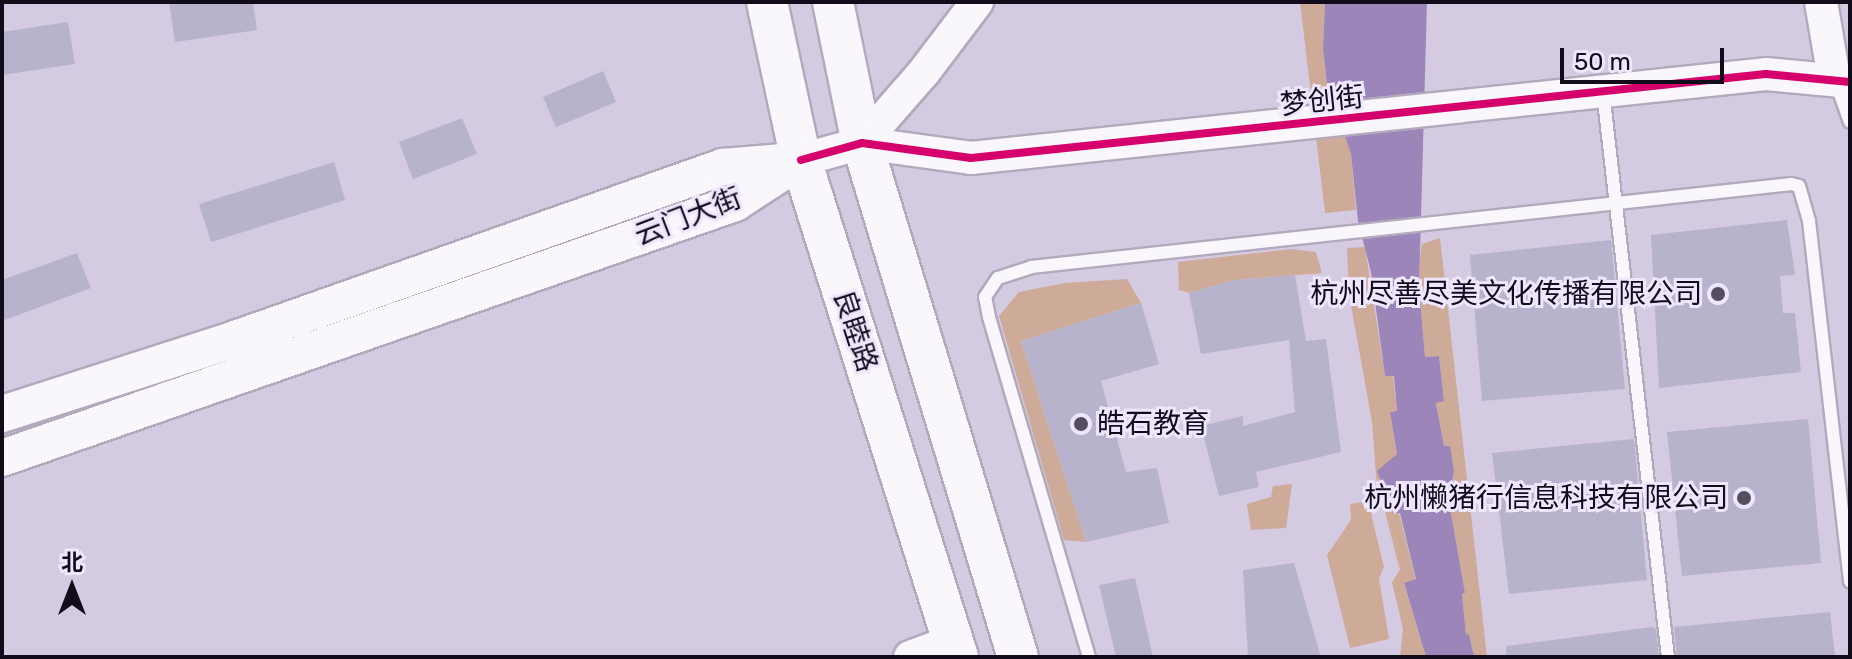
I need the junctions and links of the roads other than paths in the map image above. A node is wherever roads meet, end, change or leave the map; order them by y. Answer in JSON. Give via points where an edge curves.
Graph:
{"nodes":[{"id":1,"x":767,"y":2,"type":"edge"},
{"id":2,"x":833,"y":2,"type":"edge"},
{"id":3,"x":977,"y":2,"type":"edge"},
{"id":4,"x":1821,"y":2,"type":"edge"},
{"id":5,"x":1842,"y":80,"type":"edge"},
{"id":6,"x":1603,"y":89,"type":"junction"},
{"id":7,"x":1850,"y":122,"type":"edge"},
{"id":8,"x":862,"y":143,"type":"junction"},
{"id":9,"x":801,"y":160,"type":"junction"},
{"id":10,"x":1616,"y":201,"type":"junction"},
{"id":11,"x":2,"y":414,"type":"edge"},
{"id":12,"x":2,"y":458,"type":"edge"},
{"id":13,"x":1850,"y":582,"type":"edge"},
{"id":14,"x":955,"y":649,"type":"edge"},
{"id":15,"x":910,"y":657,"type":"edge"},
{"id":16,"x":1018,"y":657,"type":"edge"},
{"id":17,"x":1089,"y":657,"type":"edge"},
{"id":18,"x":1668,"y":657,"type":"edge"}],
"edges":[{"from":1,"to":9,"type":"main road","name":"良睦路"},
{"from":2,"to":8,"type":"main road"},
{"from":3,"to":8,"type":"street"},
{"from":4,"to":5,"type":"street"},
{"from":5,"to":6,"type":"street","name":"梦创街","via":[[1766,74]]},
{"from":5,"to":7,"type":"lane"},
{"from":6,"to":8,"type":"street","name":"梦创街","via":[[971,158]]},
{"from":6,"to":10,"type":"lane"},
{"from":8,"to":9,"type":"street","name":"梦创街"},
{"from":8,"to":16,"type":"main road"},
{"from":9,"to":11,"type":"main road","name":"云门大街","via":[[723,167],[191,354]]},
{"from":9,"to":12,"type":"main road","name":"云门大街","via":[[735,203]]},
{"from":9,"to":14,"type":"main road","name":"良睦路"},
{"from":10,"to":13,"type":"lane","via":[[1799,186],[1809,221]]},
{"from":10,"to":17,"type":"lane","via":[[1031,267],[998,278],[985,297]]},
{"from":10,"to":18,"type":"lane"},
{"from":14,"to":15,"type":"street"}]}
